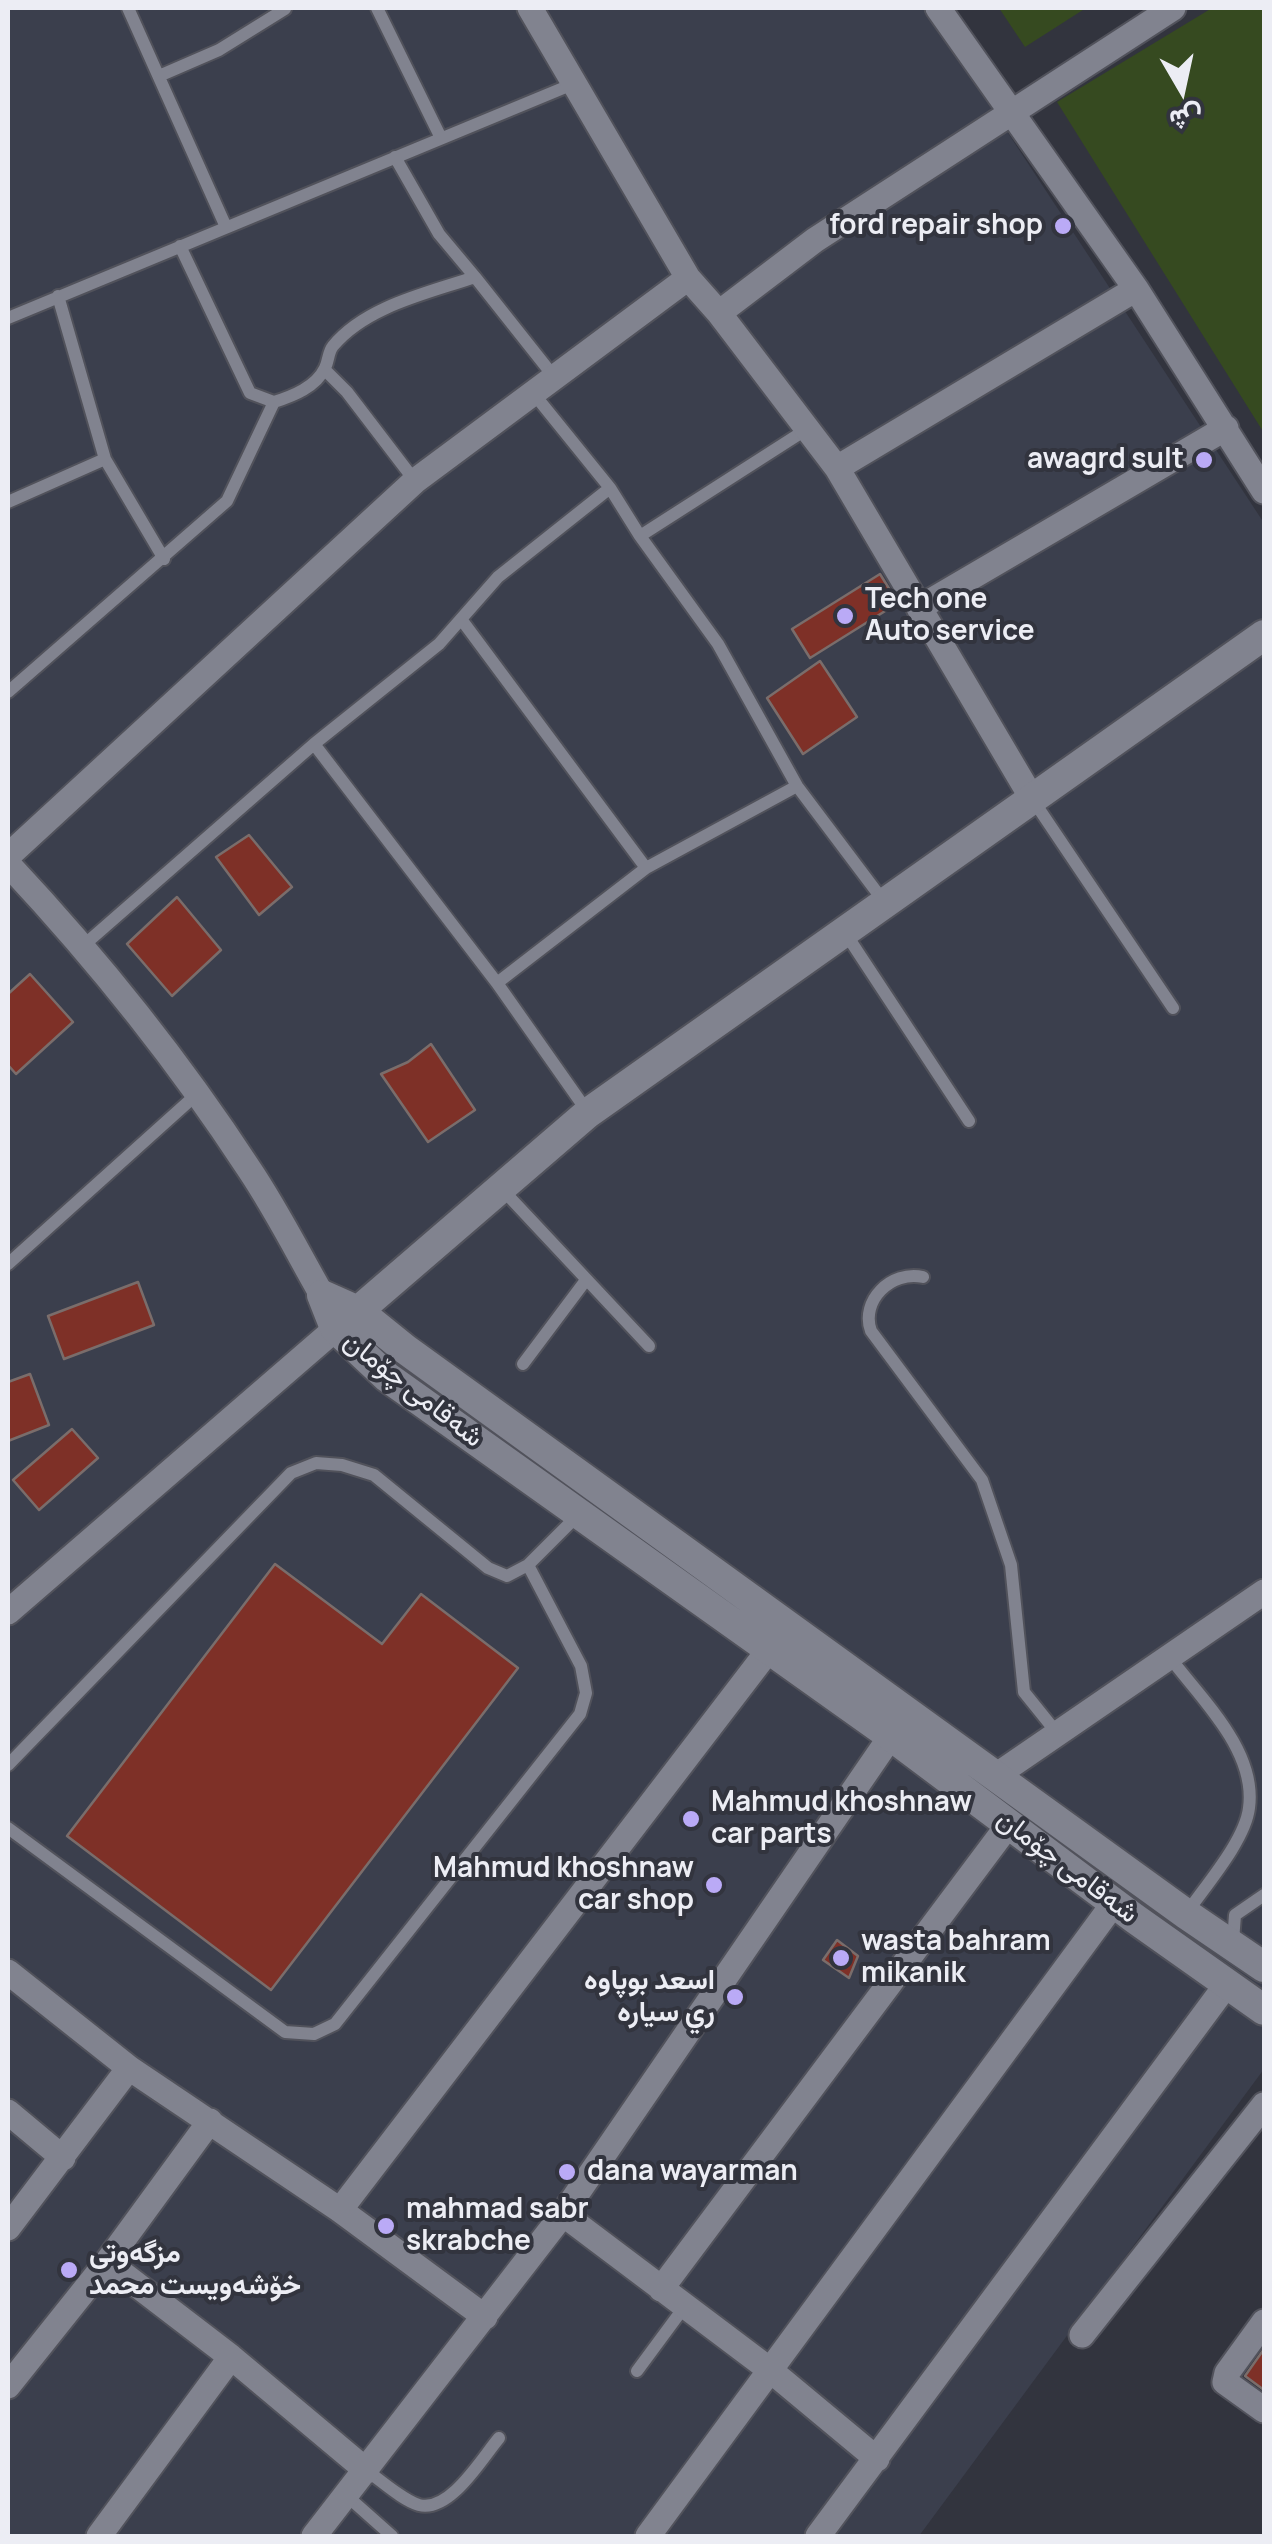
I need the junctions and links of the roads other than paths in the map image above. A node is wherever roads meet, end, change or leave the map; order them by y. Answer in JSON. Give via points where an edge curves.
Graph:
{"nodes":[{"id":1,"x":128,"y":8,"type":"edge"},
{"id":2,"x":286,"y":8,"type":"edge"},
{"id":3,"x":378,"y":8,"type":"edge"},
{"id":4,"x":530,"y":8,"type":"edge"},
{"id":5,"x":938,"y":8,"type":"edge"},
{"id":6,"x":1173,"y":8,"type":"edge"},
{"id":7,"x":160,"y":76,"type":"junction"},
{"id":8,"x":573,"y":84,"type":"junction"},
{"id":9,"x":1010,"y":112,"type":"junction"},
{"id":10,"x":441,"y":138,"type":"junction"},
{"id":11,"x":396,"y":157,"type":"junction"},
{"id":12,"x":226,"y":228,"type":"junction"},
{"id":13,"x":180,"y":246,"type":"junction"},
{"id":14,"x":474,"y":277,"type":"junction"},
{"id":15,"x":688,"y":278,"type":"junction"},
{"id":16,"x":1136,"y":289,"type":"junction"},
{"id":17,"x":58,"y":296,"type":"junction"},
{"id":18,"x":720,"y":313,"type":"junction"},
{"id":19,"x":8,"y":318,"type":"edge"},
{"id":20,"x":325,"y":370,"type":"junction"},
{"id":21,"x":556,"y":378,"type":"junction"},
{"id":22,"x":534,"y":394,"type":"junction"},
{"id":23,"x":274,"y":402,"type":"junction"},
{"id":24,"x":1226,"y":428,"type":"junction"},
{"id":25,"x":807,"y":429,"type":"junction"},
{"id":26,"x":105,"y":459,"type":"junction"},
{"id":27,"x":836,"y":468,"type":"junction"},
{"id":28,"x":415,"y":481,"type":"junction"},
{"id":29,"x":610,"y":488,"type":"junction"},
{"id":30,"x":1264,"y":492,"type":"edge"},
{"id":31,"x":8,"y":502,"type":"edge"},
{"id":32,"x":640,"y":536,"type":"junction"},
{"id":33,"x":164,"y":559,"type":"junction"},
{"id":34,"x":919,"y":608,"type":"junction"},
{"id":35,"x":461,"y":619,"type":"junction"},
{"id":36,"x":1264,"y":635,"type":"edge"},
{"id":37,"x":8,"y":692,"type":"edge"},
{"id":38,"x":314,"y":744,"type":"junction"},
{"id":39,"x":797,"y":786,"type":"junction"},
{"id":40,"x":1033,"y":800,"type":"junction"},
{"id":41,"x":8,"y":860,"type":"edge"},
{"id":42,"x":646,"y":868,"type":"junction"},
{"id":43,"x":885,"y":903,"type":"junction"},
{"id":44,"x":844,"y":930,"type":"junction"},
{"id":45,"x":84,"y":946,"type":"junction"},
{"id":46,"x":497,"y":983,"type":"junction"},
{"id":47,"x":1173,"y":1008,"type":"dead end"},
{"id":48,"x":196,"y":1094,"type":"junction"},
{"id":49,"x":588,"y":1113,"type":"junction"},
{"id":50,"x":969,"y":1121,"type":"dead end"},
{"id":51,"x":500,"y":1186,"type":"junction"},
{"id":52,"x":8,"y":1264,"type":"edge"},
{"id":53,"x":922,"y":1277,"type":"dead end"},
{"id":54,"x":586,"y":1280,"type":"junction"},
{"id":55,"x":322,"y":1295,"type":"joint"},
{"id":56,"x":347,"y":1320,"type":"junction"},
{"id":57,"x":649,"y":1346,"type":"dead end"},
{"id":58,"x":405,"y":1349,"type":"junction"},
{"id":59,"x":523,"y":1364,"type":"dead end"},
{"id":60,"x":386,"y":1377,"type":"junction"},
{"id":61,"x":578,"y":1515,"type":"junction"},
{"id":62,"x":528,"y":1565,"type":"junction"},
{"id":63,"x":1264,"y":1592,"type":"edge"},
{"id":64,"x":8,"y":1612,"type":"edge"},
{"id":65,"x":768,"y":1651,"type":"junction"},
{"id":66,"x":1168,"y":1656,"type":"junction"},
{"id":67,"x":1057,"y":1733,"type":"junction"},
{"id":68,"x":891,"y":1736,"type":"junction"},
{"id":69,"x":8,"y":1765,"type":"edge"},
{"id":70,"x":996,"y":1775,"type":"junction"},
{"id":71,"x":1009,"y":1824,"type":"junction"},
{"id":72,"x":8,"y":1828,"type":"edge"},
{"id":73,"x":1264,"y":1895,"type":"edge"},
{"id":74,"x":1114,"y":1902,"type":"junction"},
{"id":75,"x":1186,"y":1914,"type":"junction"},
{"id":76,"x":1233,"y":1944,"type":"junction"},
{"id":77,"x":1264,"y":1967,"type":"edge"},
{"id":78,"x":8,"y":1972,"type":"edge"},
{"id":79,"x":1227,"y":1984,"type":"junction"},
{"id":80,"x":1264,"y":2010,"type":"edge"},
{"id":81,"x":129,"y":2068,"type":"junction"},
{"id":82,"x":1264,"y":2105,"type":"edge"},
{"id":83,"x":8,"y":2112,"type":"edge"},
{"id":84,"x":210,"y":2122,"type":"junction"},
{"id":85,"x":63,"y":2158,"type":"junction"},
{"id":86,"x":340,"y":2210,"type":"junction"},
{"id":87,"x":563,"y":2214,"type":"junction"},
{"id":88,"x":8,"y":2228,"type":"edge"},
{"id":89,"x":106,"y":2262,"type":"junction"},
{"id":90,"x":661,"y":2288,"type":"junction"},
{"id":91,"x":685,"y":2306,"type":"junction"},
{"id":92,"x":485,"y":2317,"type":"junction"},
{"id":93,"x":1264,"y":2322,"type":"edge"},
{"id":94,"x":1082,"y":2335,"type":"dead end"},
{"id":95,"x":232,"y":2357,"type":"junction"},
{"id":96,"x":770,"y":2370,"type":"junction"},
{"id":97,"x":637,"y":2371,"type":"dead end"},
{"id":98,"x":8,"y":2386,"type":"edge"},
{"id":99,"x":1264,"y":2410,"type":"edge"},
{"id":100,"x":499,"y":2438,"type":"dead end"},
{"id":101,"x":876,"y":2459,"type":"junction"},
{"id":102,"x":367,"y":2471,"type":"junction"},
{"id":103,"x":346,"y":2496,"type":"junction"},
{"id":104,"x":99,"y":2536,"type":"edge"},
{"id":105,"x":314,"y":2536,"type":"edge"},
{"id":106,"x":392,"y":2536,"type":"edge"},
{"id":107,"x":648,"y":2536,"type":"edge"},
{"id":108,"x":818,"y":2536,"type":"edge"}],
"edges":[{"from":1,"to":7,"type":"lane"},
{"from":2,"to":7,"type":"lane","via":[[219,50]]},
{"from":3,"to":10,"type":"lane"},
{"from":4,"to":8,"type":"street"},
{"from":5,"to":9,"type":"street"},
{"from":6,"to":9,"type":"street"},
{"from":7,"to":12,"type":"lane"},
{"from":8,"to":10,"type":"lane"},
{"from":8,"to":15,"type":"street"},
{"from":9,"to":16,"type":"street"},
{"from":9,"to":18,"type":"street","via":[[815,240]]},
{"from":10,"to":11,"type":"lane"},
{"from":11,"to":12,"type":"lane"},
{"from":11,"to":14,"type":"lane","via":[[439,234]]},
{"from":12,"to":13,"type":"lane"},
{"from":13,"to":17,"type":"lane"},
{"from":13,"to":23,"type":"lane","via":[[250,393]]},
{"from":14,"to":20,"type":"lane","via":[[363,322],[330,348]]},
{"from":14,"to":21,"type":"lane"},
{"from":15,"to":18,"type":"street"},
{"from":15,"to":21,"type":"street"},
{"from":16,"to":24,"type":"street"},
{"from":16,"to":27,"type":"street"},
{"from":17,"to":19,"type":"lane"},
{"from":17,"to":26,"type":"lane"},
{"from":18,"to":25,"type":"street"},
{"from":20,"to":23,"type":"lane","via":[[300,393]]},
{"from":20,"to":28,"type":"lane"},
{"from":21,"to":22,"type":"street"},
{"from":22,"to":28,"type":"street"},
{"from":22,"to":29,"type":"lane"},
{"from":23,"to":33,"type":"lane","via":[[227,502]]},
{"from":24,"to":30,"type":"street"},
{"from":24,"to":34,"type":"street"},
{"from":25,"to":27,"type":"street"},
{"from":25,"to":32,"type":"lane"},
{"from":26,"to":31,"type":"lane"},
{"from":26,"to":33,"type":"lane"},
{"from":27,"to":34,"type":"street"},
{"from":28,"to":41,"type":"street"},
{"from":29,"to":32,"type":"lane"},
{"from":29,"to":35,"type":"lane","via":[[498,578]]},
{"from":32,"to":39,"type":"lane","via":[[718,644]]},
{"from":33,"to":37,"type":"lane"},
{"from":34,"to":40,"type":"street"},
{"from":35,"to":38,"type":"lane"},
{"from":35,"to":42,"type":"lane"},
{"from":36,"to":40,"type":"street"},
{"from":38,"to":45,"type":"lane"},
{"from":38,"to":46,"type":"lane"},
{"from":39,"to":42,"type":"lane"},
{"from":39,"to":43,"type":"lane"},
{"from":40,"to":43,"type":"street"},
{"from":40,"to":47,"type":"lane"},
{"from":41,"to":45,"type":"street"},
{"from":42,"to":46,"type":"lane"},
{"from":43,"to":44,"type":"street"},
{"from":44,"to":49,"type":"street"},
{"from":44,"to":50,"type":"lane"},
{"from":45,"to":48,"type":"street"},
{"from":46,"to":49,"type":"lane"},
{"from":48,"to":52,"type":"lane"},
{"from":48,"to":55,"type":"street","via":[[250,1170]]},
{"from":49,"to":51,"type":"street"},
{"from":51,"to":54,"type":"lane"},
{"from":51,"to":56,"type":"street"},
{"from":53,"to":67,"type":"lane","via":[[913,1274],[883,1288],[866,1317],[982,1480],[1012,1565],[1024,1692]]},
{"from":54,"to":57,"type":"lane"},
{"from":54,"to":59,"type":"lane"},
{"from":55,"to":56,"type":"street","name":"شەقامی چۆمان"},
{"from":56,"to":58,"type":"street","name":"شەقامی چۆمان"},
{"from":56,"to":60,"type":"street","name":"شەقامی چۆمان"},
{"from":56,"to":64,"type":"street"},
{"from":58,"to":60,"type":"street"},
{"from":58,"to":70,"type":"street","name":"شەقامی چۆمان"},
{"from":60,"to":61,"type":"street","name":"شەقامی چۆمان"},
{"from":61,"to":62,"type":"lane"},
{"from":61,"to":65,"type":"street","name":"شەقامی چۆمان"},
{"from":62,"to":69,"type":"lane","via":[[507,1576],[488,1568],[374,1474],[316,1463],[291,1473]]},
{"from":62,"to":72,"type":"lane","via":[[581,1666],[586,1693],[580,1714],[335,2024],[314,2034],[285,2032]]},
{"from":63,"to":66,"type":"street"},
{"from":65,"to":68,"type":"street","name":"شەقامی چۆمان"},
{"from":65,"to":86,"type":"street"},
{"from":66,"to":67,"type":"street"},
{"from":66,"to":75,"type":"lane","via":[[1235,1744],[1249,1794],[1249,1811],[1232,1847]]},
{"from":67,"to":70,"type":"street"},
{"from":68,"to":71,"type":"street","name":"شەقامی چۆمان"},
{"from":68,"to":87,"type":"street"},
{"from":70,"to":75,"type":"street","name":"شەقامی چۆمان"},
{"from":71,"to":74,"type":"street","name":"شەقامی چۆمان"},
{"from":71,"to":90,"type":"street"},
{"from":73,"to":76,"type":"lane","via":[[1234,1915]]},
{"from":74,"to":79,"type":"street","name":"شەقامی چۆمان"},
{"from":74,"to":96,"type":"street"},
{"from":75,"to":76,"type":"street","name":"شەقامی چۆمان"},
{"from":76,"to":77,"type":"street","name":"شەقامی چۆمان"},
{"from":78,"to":81,"type":"street"},
{"from":79,"to":80,"type":"street","name":"شەقامی چۆمان"},
{"from":79,"to":101,"type":"street"},
{"from":81,"to":84,"type":"street"},
{"from":81,"to":85,"type":"street"},
{"from":82,"to":94,"type":"street"},
{"from":83,"to":85,"type":"street"},
{"from":84,"to":86,"type":"street"},
{"from":84,"to":89,"type":"street"},
{"from":85,"to":88,"type":"street"},
{"from":86,"to":92,"type":"street"},
{"from":87,"to":90,"type":"street"},
{"from":87,"to":92,"type":"street"},
{"from":89,"to":95,"type":"street"},
{"from":89,"to":98,"type":"street"},
{"from":90,"to":91,"type":"street"},
{"from":91,"to":96,"type":"street"},
{"from":91,"to":97,"type":"lane"},
{"from":92,"to":102,"type":"street"},
{"from":93,"to":99,"type":"street","via":[[1225,2382]]},
{"from":95,"to":102,"type":"street"},
{"from":95,"to":104,"type":"street"},
{"from":96,"to":101,"type":"street"},
{"from":96,"to":107,"type":"street"},
{"from":100,"to":102,"type":"lane","via":[[450,2498],[434,2506],[418,2505]]},
{"from":101,"to":108,"type":"street"},
{"from":102,"to":103,"type":"street"},
{"from":103,"to":105,"type":"street"},
{"from":103,"to":106,"type":"lane"}]}
